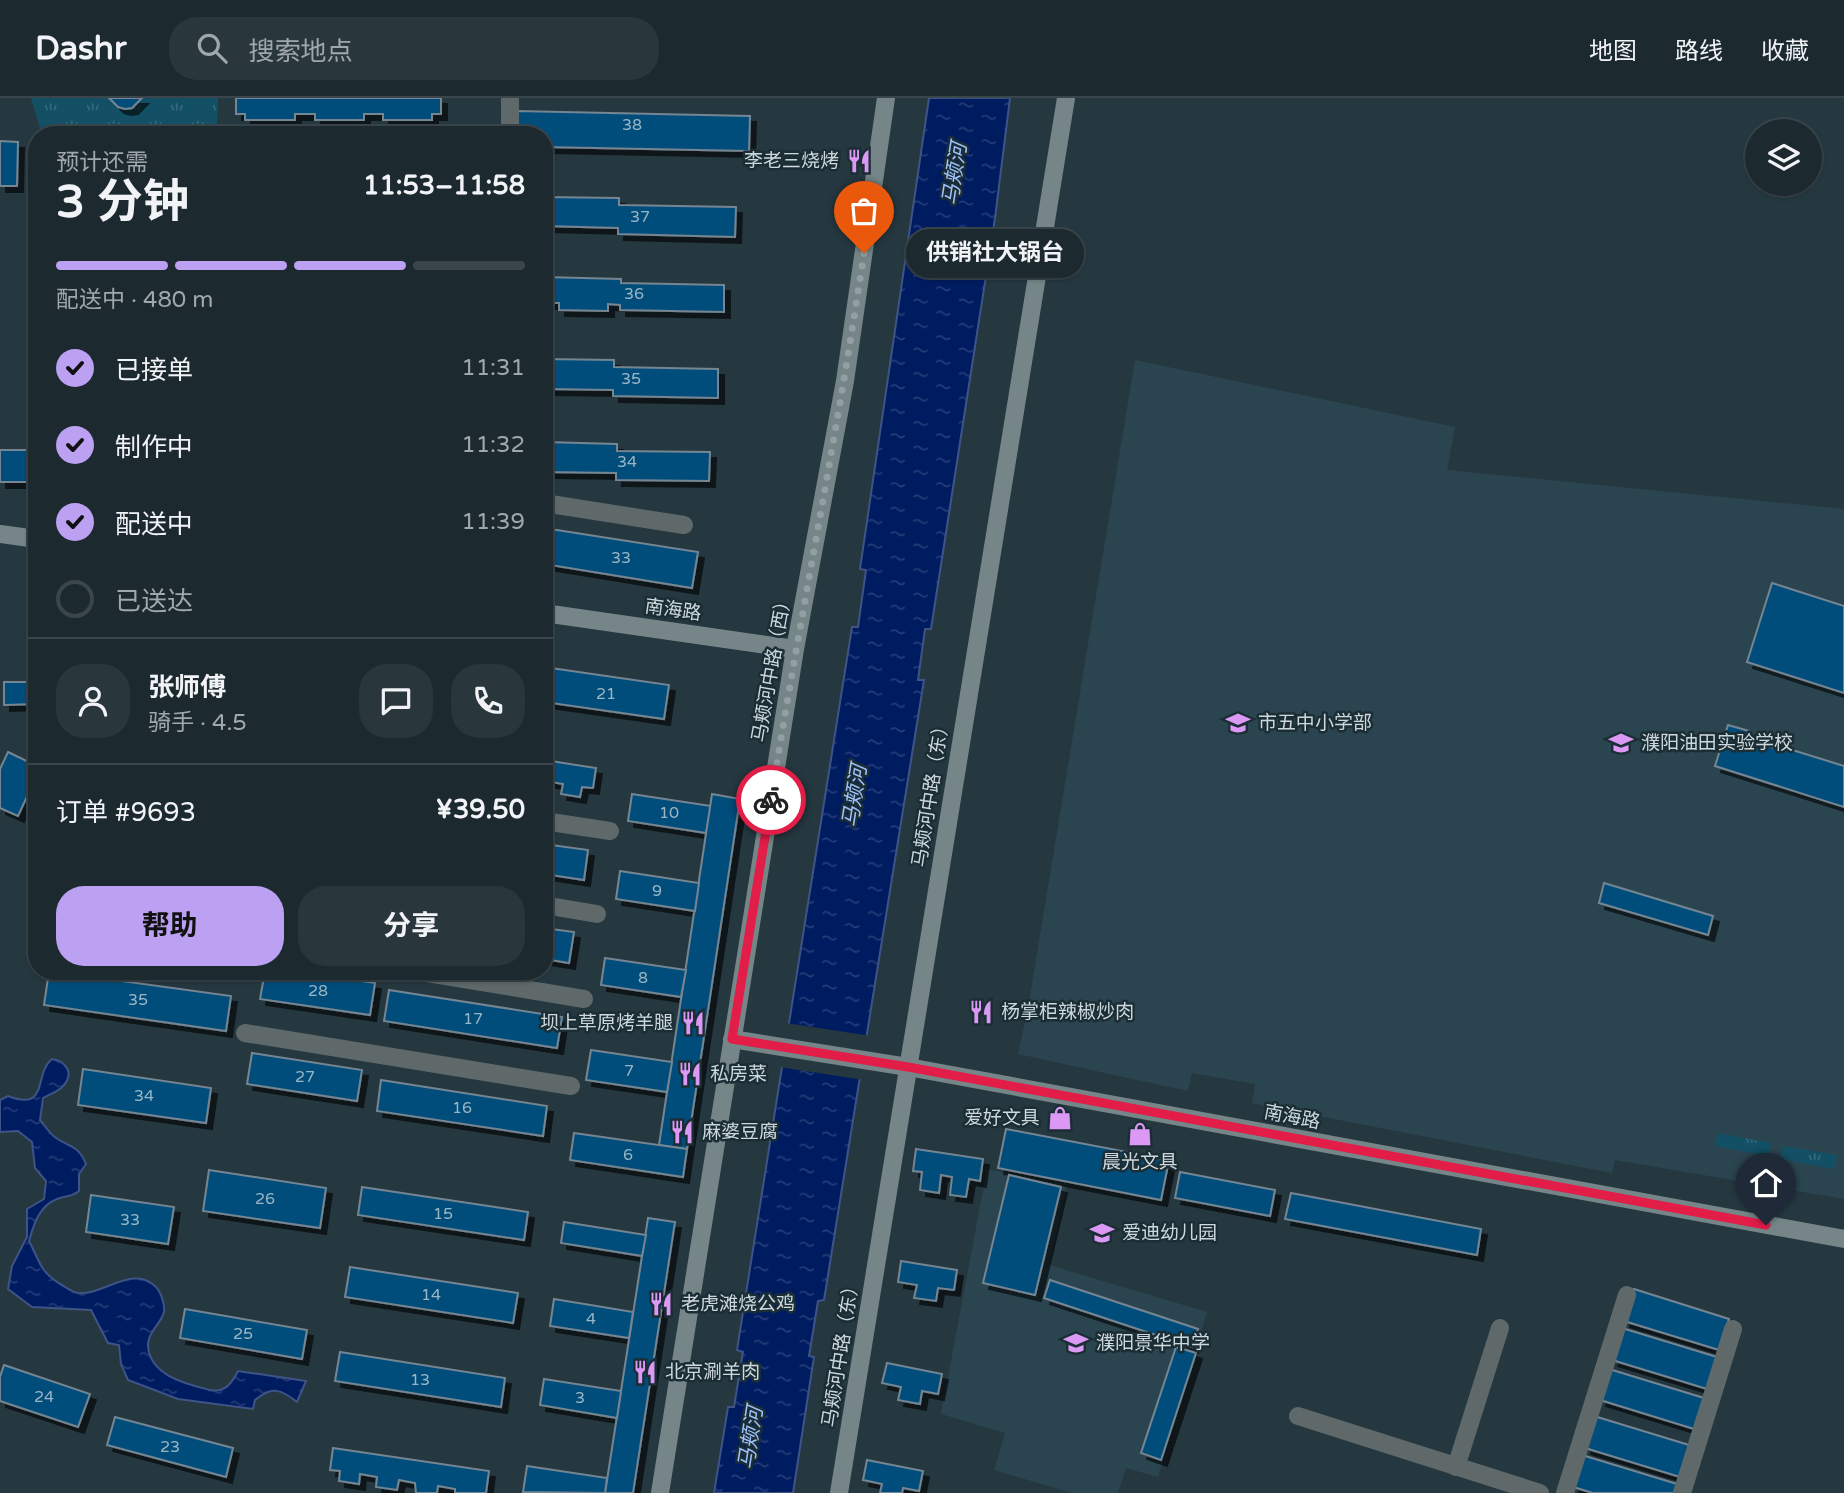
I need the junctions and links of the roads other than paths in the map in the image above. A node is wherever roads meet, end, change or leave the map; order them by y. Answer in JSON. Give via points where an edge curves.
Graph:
{"nodes":[{"id":1,"x":510,"y":98,"type":"edge"},
{"id":2,"x":886,"y":98,"type":"edge"},
{"id":3,"x":1066,"y":98,"type":"edge"},
{"id":4,"x":510,"y":126,"type":"edge"},
{"id":5,"x":553,"y":504,"type":"edge"},
{"id":6,"x":684,"y":524,"type":"dead end"},
{"id":7,"x":0,"y":534,"type":"edge"},
{"id":8,"x":28,"y":538,"type":"edge"},
{"id":9,"x":553,"y":614,"type":"edge"},
{"id":10,"x":795,"y":649,"type":"junction"},
{"id":11,"x":553,"y":822,"type":"edge"},
{"id":12,"x":610,"y":831,"type":"dead end"},
{"id":13,"x":553,"y":907,"type":"edge"},
{"id":14,"x":597,"y":914,"type":"dead end"},
{"id":15,"x":469,"y":980,"type":"edge"},
{"id":16,"x":584,"y":999,"type":"dead end"},
{"id":17,"x":246,"y":1033,"type":"dead end"},
{"id":18,"x":732,"y":1039,"type":"junction"},
{"id":19,"x":908,"y":1067,"type":"junction"},
{"id":20,"x":571,"y":1086,"type":"dead end"},
{"id":21,"x":1844,"y":1239,"type":"edge"},
{"id":22,"x":1627,"y":1294,"type":"dead end"},
{"id":23,"x":1500,"y":1328,"type":"dead end"},
{"id":24,"x":1733,"y":1329,"type":"dead end"},
{"id":25,"x":1298,"y":1416,"type":"dead end"},
{"id":26,"x":1456,"y":1467,"type":"junction"},
{"id":27,"x":660,"y":1493,"type":"edge"},
{"id":28,"x":839,"y":1493,"type":"edge"},
{"id":29,"x":1540,"y":1493,"type":"edge"},
{"id":30,"x":1565,"y":1493,"type":"edge"},
{"id":31,"x":1682,"y":1493,"type":"edge"}],
"edges":[{"from":1,"to":4,"type":"street"},
{"from":2,"to":10,"type":"street","name":"马颊河中路（西）","via":[[845,381]]},
{"from":3,"to":19,"type":"street","name":"马颊河中路（东）"},
{"from":5,"to":6,"type":"street"},
{"from":7,"to":8,"type":"street"},
{"from":9,"to":10,"type":"street","name":"南海路"},
{"from":10,"to":18,"type":"street","name":"马颊河中路（西）"},
{"from":11,"to":12,"type":"street"},
{"from":13,"to":14,"type":"street"},
{"from":15,"to":16,"type":"street"},
{"from":17,"to":20,"type":"street"},
{"from":18,"to":19,"type":"street","name":"南海路"},
{"from":18,"to":27,"type":"street","name":"马颊河中路（西）"},
{"from":19,"to":21,"type":"street","name":"南海路"},
{"from":19,"to":28,"type":"street","name":"马颊河中路（东）"},
{"from":22,"to":30,"type":"street"},
{"from":23,"to":26,"type":"street"},
{"from":24,"to":31,"type":"street"},
{"from":25,"to":26,"type":"street"},
{"from":26,"to":29,"type":"street"}]}
